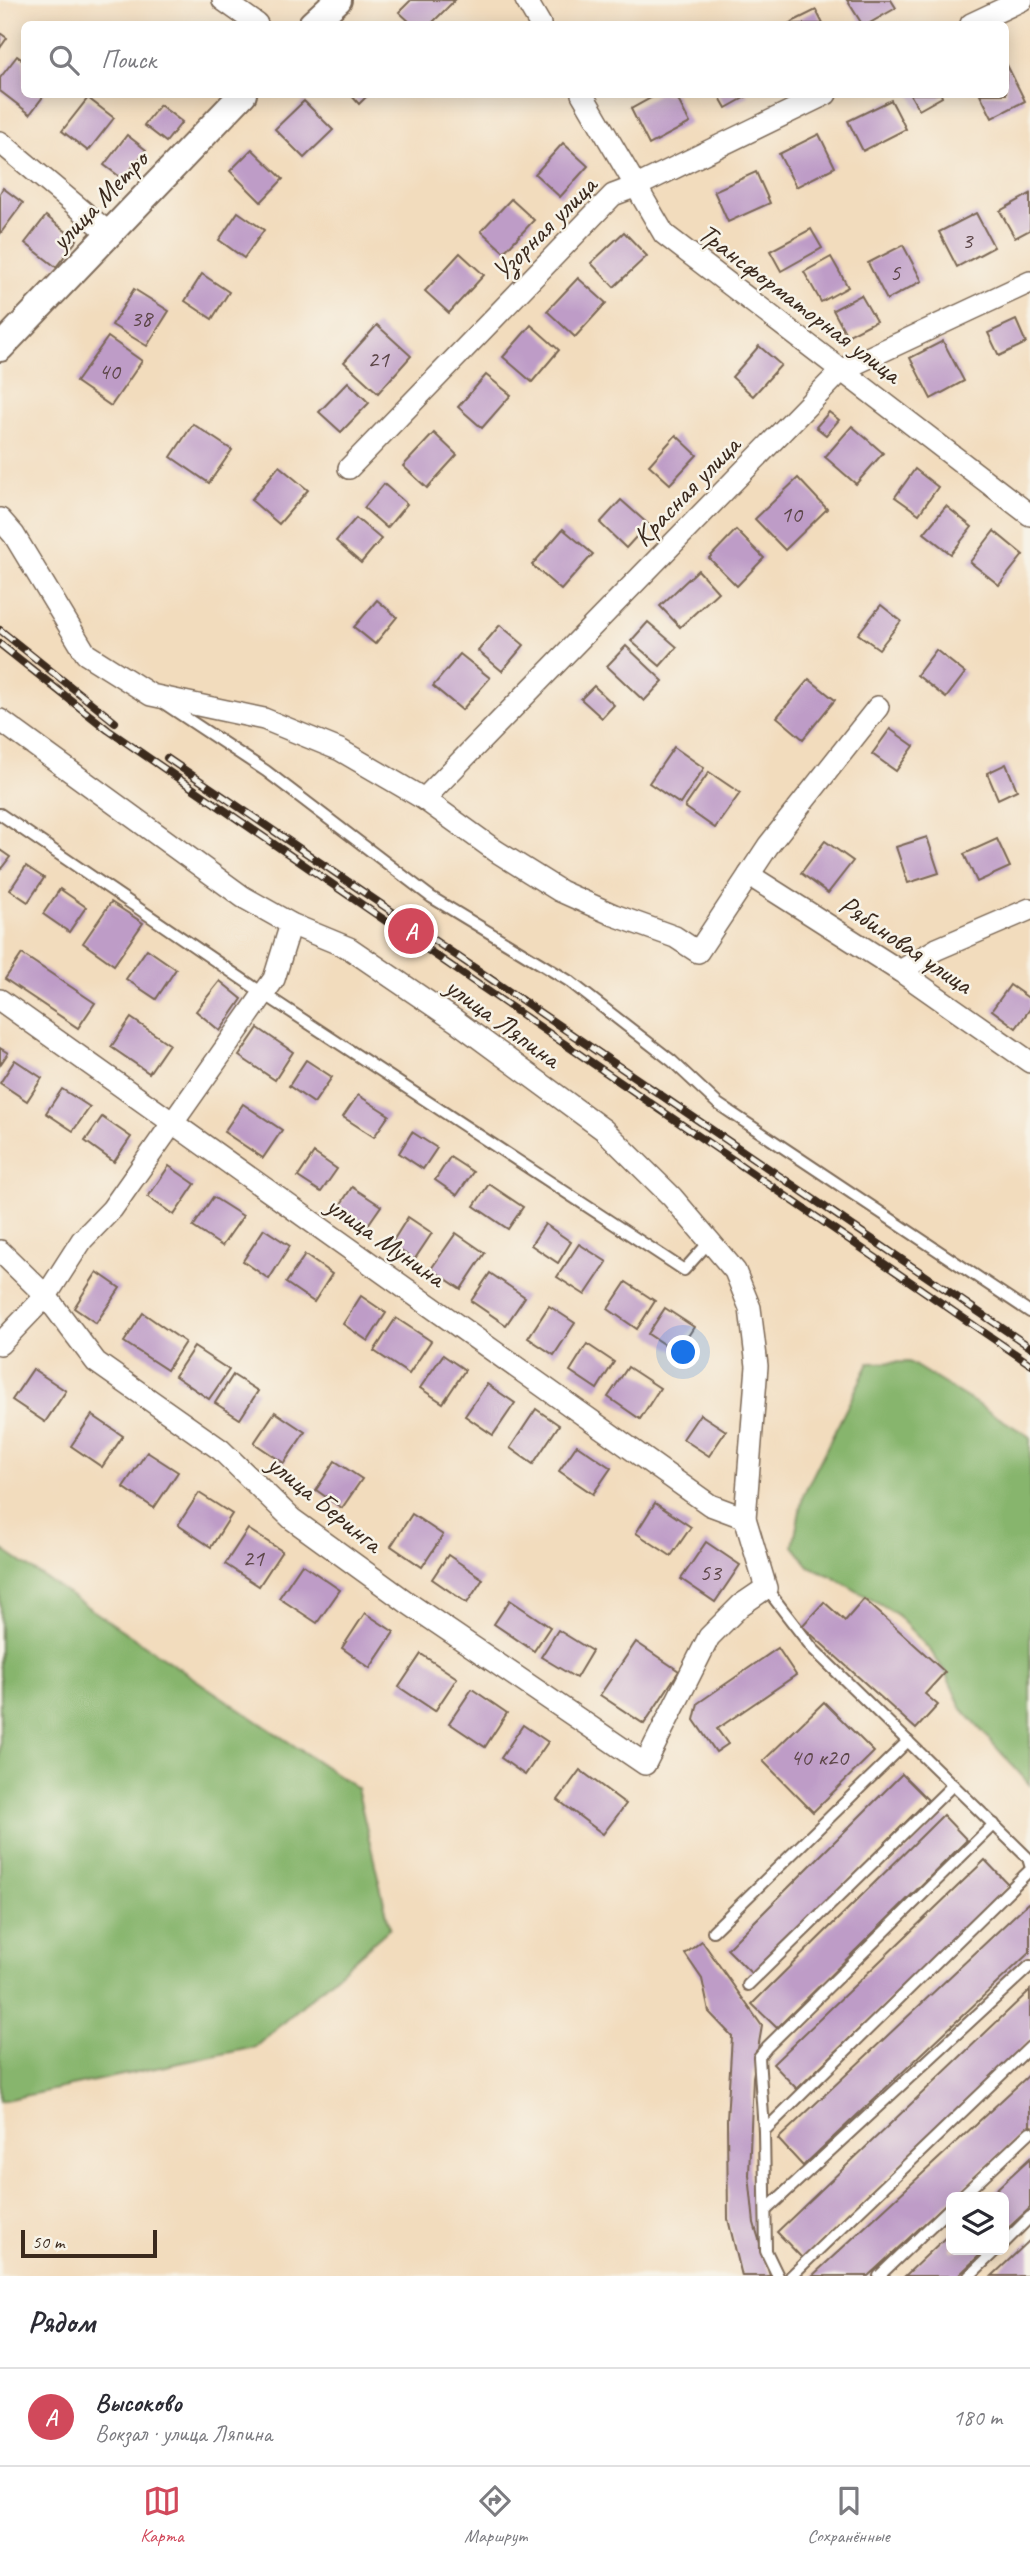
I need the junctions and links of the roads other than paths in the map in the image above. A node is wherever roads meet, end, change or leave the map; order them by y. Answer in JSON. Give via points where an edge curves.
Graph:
{"nodes":[{"id":1,"x":223,"y":0,"type":"edge"},
{"id":2,"x":338,"y":0,"type":"edge"},
{"id":3,"x":526,"y":0,"type":"edge"},
{"id":4,"x":1022,"y":0,"type":"edge"},
{"id":5,"x":253,"y":21,"type":"edge"},
{"id":6,"x":315,"y":21,"type":"edge"},
{"id":7,"x":538,"y":21,"type":"edge"},
{"id":8,"x":977,"y":21,"type":"edge"},
{"id":9,"x":239,"y":98,"type":"edge"},
{"id":10,"x":584,"y":98,"type":"edge"},
{"id":11,"x":819,"y":98,"type":"edge"},
{"id":12,"x":0,"y":142,"type":"edge"},
{"id":13,"x":637,"y":186,"type":"junction"},
{"id":14,"x":110,"y":234,"type":"junction"},
{"id":15,"x":1030,"y":282,"type":"edge"},
{"id":16,"x":0,"y":348,"type":"edge"},
{"id":17,"x":842,"y":370,"type":"junction"},
{"id":18,"x":349,"y":468,"type":"dead end"},
{"id":19,"x":1030,"y":515,"type":"edge"},
{"id":20,"x":0,"y":519,"type":"edge"},
{"id":21,"x":151,"y":695,"type":"junction"},
{"id":22,"x":878,"y":707,"type":"dead end"},
{"id":23,"x":0,"y":720,"type":"edge"},
{"id":24,"x":424,"y":799,"type":"junction"},
{"id":25,"x":0,"y":814,"type":"edge"},
{"id":26,"x":749,"y":874,"type":"junction"},
{"id":27,"x":1030,"y":909,"type":"edge"},
{"id":28,"x":292,"y":924,"type":"junction"},
{"id":29,"x":900,"y":971,"type":"junction"},
{"id":30,"x":264,"y":994,"type":"junction"},
{"id":31,"x":0,"y":1000,"type":"edge"},
{"id":32,"x":1030,"y":1062,"type":"edge"},
{"id":33,"x":173,"y":1124,"type":"junction"},
{"id":34,"x":709,"y":1241,"type":"junction"},
{"id":35,"x":0,"y":1251,"type":"edge"},
{"id":36,"x":46,"y":1296,"type":"junction"},
{"id":37,"x":1030,"y":1312,"type":"edge"},
{"id":38,"x":0,"y":1345,"type":"edge"},
{"id":39,"x":745,"y":1518,"type":"junction"},
{"id":40,"x":766,"y":1588,"type":"junction"},
{"id":41,"x":908,"y":1741,"type":"junction"},
{"id":42,"x":953,"y":1785,"type":"junction"},
{"id":43,"x":994,"y":1824,"type":"junction"},
{"id":44,"x":1030,"y":1861,"type":"edge"},
{"id":45,"x":1030,"y":1870,"type":"edge"},
{"id":46,"x":713,"y":1931,"type":"dead end"},
{"id":47,"x":1030,"y":1966,"type":"edge"},
{"id":48,"x":748,"y":1985,"type":"dead end"},
{"id":49,"x":1030,"y":2047,"type":"edge"},
{"id":50,"x":764,"y":2131,"type":"junction"},
{"id":51,"x":1030,"y":2132,"type":"edge"},
{"id":52,"x":966,"y":2192,"type":"edge"},
{"id":53,"x":766,"y":2210,"type":"junction"},
{"id":54,"x":946,"y":2212,"type":"edge"},
{"id":55,"x":1030,"y":2217,"type":"edge"},
{"id":56,"x":1009,"y":2238,"type":"edge"},
{"id":57,"x":991,"y":2255,"type":"edge"},
{"id":58,"x":778,"y":2276,"type":"edge"},
{"id":59,"x":791,"y":2276,"type":"edge"},
{"id":60,"x":878,"y":2276,"type":"edge"},
{"id":61,"x":969,"y":2276,"type":"edge"}],
"edges":[{"from":1,"to":5,"type":"street"},
{"from":2,"to":6,"type":"street"},
{"from":3,"to":7,"type":"street"},
{"from":4,"to":8,"type":"street"},
{"from":9,"to":14,"type":"street","name":"улица Метро"},
{"from":10,"to":13,"type":"street","name":"Трансформаторная улица"},
{"from":11,"to":13,"type":"street","name":"Узорная улица"},
{"from":12,"to":14,"type":"street"},
{"from":13,"to":17,"type":"street","name":"Трансформаторная улица","via":[[664,234]]},
{"from":13,"to":18,"type":"street","name":"Узорная улица","via":[[612,195]]},
{"from":14,"to":16,"type":"street","name":"улица Метро"},
{"from":15,"to":17,"type":"street","name":"Красная улица"},
{"from":17,"to":19,"type":"street","name":"Трансформаторная улица"},
{"from":17,"to":24,"type":"street","name":"Красная улица"},
{"from":20,"to":21,"type":"street","via":[[86,654]]},
{"from":21,"to":24,"type":"street","via":[[264,719],[340,750]]},
{"from":21,"to":37,"type":"lane","via":[[266,771],[430,897],[569,981],[672,1061],[718,1104]]},
{"from":22,"to":26,"type":"street"},
{"from":23,"to":28,"type":"street","name":"улица Ляпина","via":[[243,897]]},
{"from":24,"to":26,"type":"street","via":[[560,891],[675,937],[698,952]]},
{"from":25,"to":30,"type":"lane"},
{"from":26,"to":29,"type":"street","name":"Рябиновая улица"},
{"from":27,"to":29,"type":"street","via":[[937,949]]},
{"from":28,"to":30,"type":"street","via":[[274,979]]},
{"from":28,"to":34,"type":"street","name":"улица Ляпина","via":[[349,948],[604,1130]]},
{"from":29,"to":32,"type":"street","name":"Рябиновая улица"},
{"from":30,"to":33,"type":"street"},
{"from":30,"to":34,"type":"lane","via":[[684,1270]]},
{"from":31,"to":33,"type":"street","name":"улица Мунина"},
{"from":33,"to":36,"type":"street","via":[[112,1209],[82,1240]]},
{"from":33,"to":39,"type":"street","name":"улица Мунина","via":[[710,1505]]},
{"from":34,"to":39,"type":"street","name":"улица Ляпина","via":[[734,1270],[750,1308],[757,1366]]},
{"from":35,"to":36,"type":"street","name":"улица Беринга"},
{"from":36,"to":38,"type":"street"},
{"from":36,"to":40,"type":"street","name":"улица Беринга","via":[[96,1362],[221,1450],[292,1519],[645,1764],[709,1637]]},
{"from":39,"to":40,"type":"street"},
{"from":40,"to":41,"type":"lane","via":[[813,1648]]},
{"from":41,"to":42,"type":"lane"},
{"from":41,"to":46,"type":"lane"},
{"from":42,"to":43,"type":"lane"},
{"from":42,"to":48,"type":"lane"},
{"from":43,"to":44,"type":"lane"},
{"from":43,"to":50,"type":"lane","via":[[759,2057]]},
{"from":45,"to":50,"type":"lane"},
{"from":47,"to":53,"type":"lane"},
{"from":49,"to":59,"type":"lane"},
{"from":50,"to":53,"type":"lane"},
{"from":51,"to":52,"type":"lane"},
{"from":53,"to":58,"type":"lane","via":[[766,2251]]},
{"from":54,"to":60,"type":"lane"},
{"from":55,"to":56,"type":"lane"},
{"from":57,"to":61,"type":"lane"}]}
